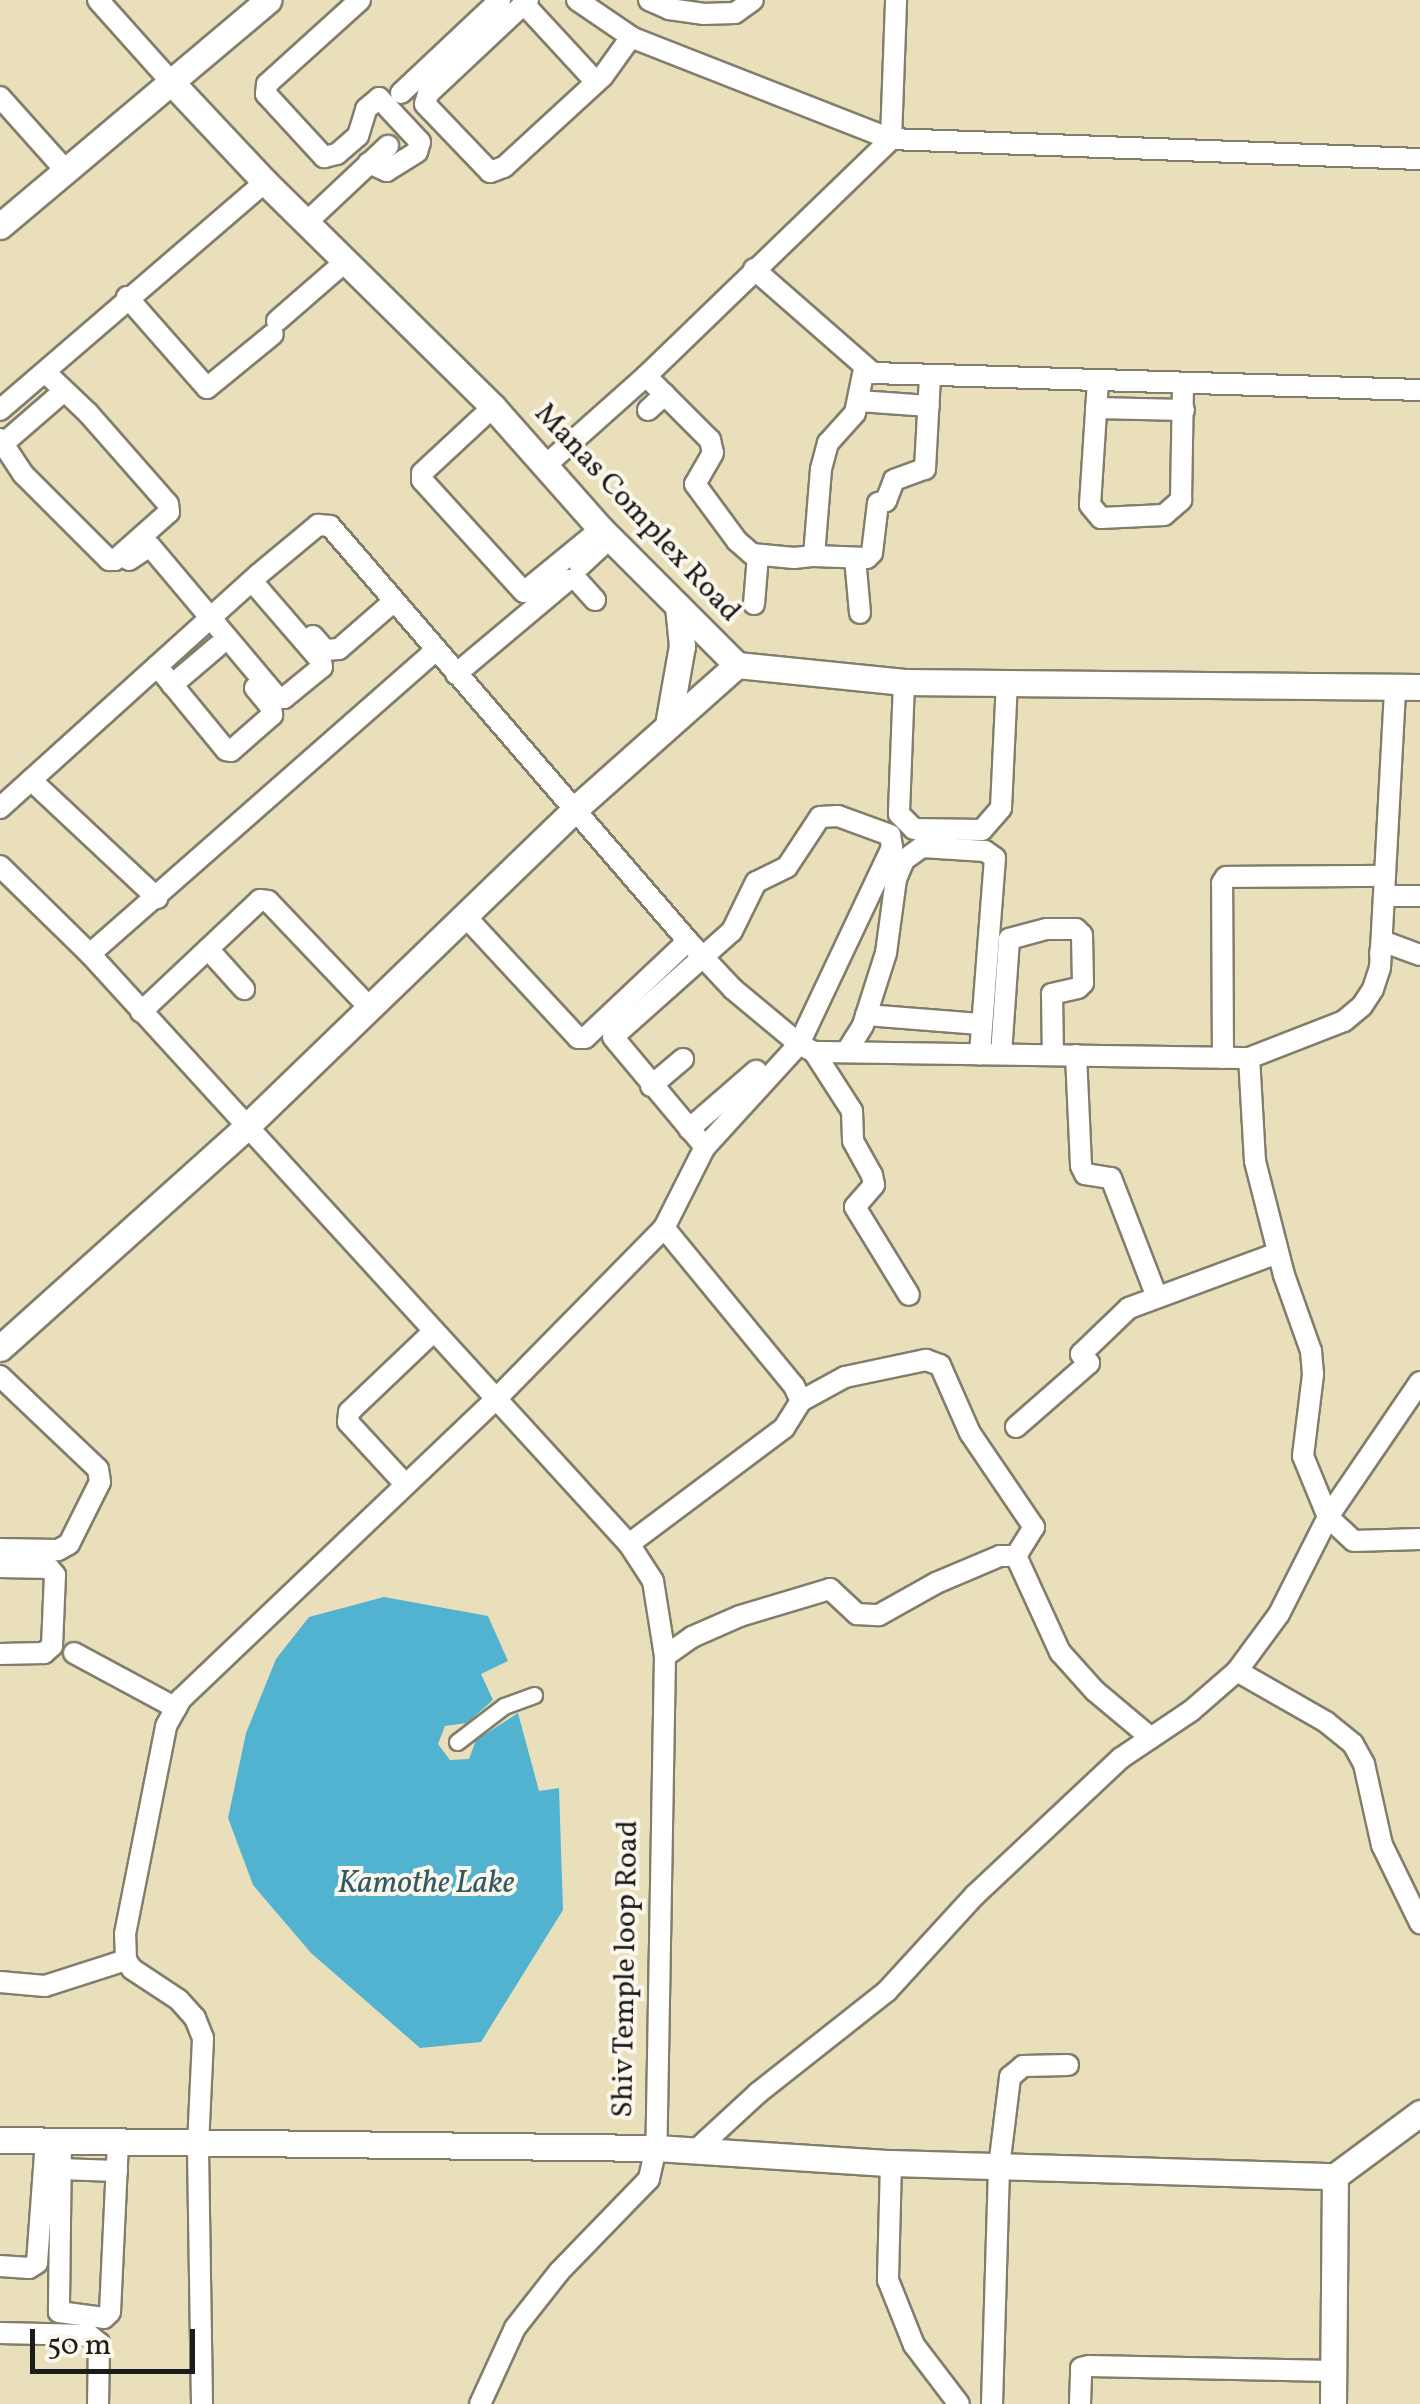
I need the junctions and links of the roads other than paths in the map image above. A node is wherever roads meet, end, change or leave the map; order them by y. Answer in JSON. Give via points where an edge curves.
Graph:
{"nodes":[{"id":1,"x":98,"y":0,"type":"edge"},
{"id":2,"x":268,"y":0,"type":"edge"},
{"id":3,"x":360,"y":0,"type":"edge"},
{"id":4,"x":500,"y":0,"type":"edge"},
{"id":5,"x":649,"y":0,"type":"edge"},
{"id":6,"x":753,"y":0,"type":"edge"},
{"id":7,"x":896,"y":0,"type":"edge"},
{"id":8,"x":526,"y":2,"type":"edge"},
{"id":9,"x":583,"y":2,"type":"edge"},
{"id":10,"x":630,"y":37,"type":"junction"},
{"id":11,"x":435,"y":44,"type":"dead end"},
{"id":12,"x":596,"y":82,"type":"junction"},
{"id":13,"x":174,"y":84,"type":"junction"},
{"id":14,"x":401,"y":93,"type":"dead end"},
{"id":15,"x":0,"y":97,"type":"edge"},
{"id":16,"x":379,"y":98,"type":"junction"},
{"id":17,"x":891,"y":139,"type":"junction"},
{"id":18,"x":388,"y":146,"type":"dead end"},
{"id":19,"x":1420,"y":159,"type":"edge"},
{"id":20,"x":369,"y":163,"type":"junction"},
{"id":21,"x":67,"y":172,"type":"junction"},
{"id":22,"x":265,"y":182,"type":"junction"},
{"id":23,"x":308,"y":221,"type":"junction"},
{"id":24,"x":0,"y":226,"type":"edge"},
{"id":25,"x":346,"y":261,"type":"junction"},
{"id":26,"x":754,"y":269,"type":"junction"},
{"id":27,"x":126,"y":297,"type":"junction"},
{"id":28,"x":864,"y":369,"type":"junction"},
{"id":29,"x":45,"y":372,"type":"junction"},
{"id":30,"x":646,"y":376,"type":"junction"},
{"id":31,"x":930,"y":376,"type":"junction"},
{"id":32,"x":1098,"y":382,"type":"junction"},
{"id":33,"x":1183,"y":384,"type":"junction"},
{"id":34,"x":1420,"y":390,"type":"edge"},
{"id":35,"x":64,"y":391,"type":"junction"},
{"id":36,"x":664,"y":394,"type":"junction"},
{"id":37,"x":859,"y":401,"type":"junction"},
{"id":38,"x":929,"y":406,"type":"junction"},
{"id":39,"x":494,"y":407,"type":"junction"},
{"id":40,"x":1096,"y":408,"type":"junction"},
{"id":41,"x":0,"y":410,"type":"edge"},
{"id":42,"x":648,"y":410,"type":"dead end"},
{"id":43,"x":1184,"y":410,"type":"junction"},
{"id":44,"x":2,"y":441,"type":"edge"},
{"id":45,"x":546,"y":466,"type":"junction"},
{"id":46,"x":176,"y":517,"type":"dead end"},
{"id":47,"x":606,"y":534,"type":"junction"},
{"id":48,"x":758,"y":555,"type":"junction"},
{"id":49,"x":814,"y":556,"type":"junction"},
{"id":50,"x":855,"y":558,"type":"junction"},
{"id":51,"x":580,"y":566,"type":"dead end"},
{"id":52,"x":117,"y":572,"type":"dead end"},
{"id":53,"x":255,"y":577,"type":"junction"},
{"id":54,"x":595,"y":600,"type":"dead end"},
{"id":55,"x":393,"y":602,"type":"junction"},
{"id":56,"x":754,"y":604,"type":"dead end"},
{"id":57,"x":678,"y":606,"type":"junction"},
{"id":58,"x":860,"y":612,"type":"dead end"},
{"id":59,"x":210,"y":618,"type":"junction"},
{"id":60,"x":218,"y":646,"type":"junction"},
{"id":61,"x":436,"y":650,"type":"junction"},
{"id":62,"x":736,"y":665,"type":"junction"},
{"id":63,"x":157,"y":666,"type":"junction"},
{"id":64,"x":456,"y":674,"type":"junction"},
{"id":65,"x":904,"y":682,"type":"junction"},
{"id":66,"x":1007,"y":682,"type":"junction"},
{"id":67,"x":172,"y":685,"type":"junction"},
{"id":68,"x":1408,"y":687,"type":"edge"},
{"id":69,"x":668,"y":726,"type":"junction"},
{"id":70,"x":30,"y":780,"type":"junction"},
{"id":71,"x":4,"y":796,"type":"edge"},
{"id":72,"x":576,"y":808,"type":"junction"},
{"id":73,"x":0,"y":866,"type":"edge"},
{"id":74,"x":1385,"y":886,"type":"junction"},
{"id":75,"x":1420,"y":896,"type":"edge"},
{"id":76,"x":157,"y":898,"type":"junction"},
{"id":77,"x":466,"y":917,"type":"junction"},
{"id":78,"x":1382,"y":941,"type":"junction"},
{"id":79,"x":208,"y":949,"type":"junction"},
{"id":80,"x":695,"y":949,"type":"junction"},
{"id":81,"x":90,"y":954,"type":"junction"},
{"id":82,"x":1420,"y":955,"type":"edge"},
{"id":83,"x":244,"y":989,"type":"dead end"},
{"id":84,"x":370,"y":1007,"type":"junction"},
{"id":85,"x":141,"y":1012,"type":"junction"},
{"id":86,"x":866,"y":1015,"type":"junction"},
{"id":87,"x":980,"y":1024,"type":"junction"},
{"id":88,"x":807,"y":1048,"type":"junction"},
{"id":89,"x":847,"y":1051,"type":"junction"},
{"id":90,"x":991,"y":1054,"type":"junction"},
{"id":91,"x":1052,"y":1055,"type":"junction"},
{"id":92,"x":1076,"y":1056,"type":"junction"},
{"id":93,"x":1223,"y":1058,"type":"junction"},
{"id":94,"x":1249,"y":1058,"type":"junction"},
{"id":95,"x":683,"y":1059,"type":"dead end"},
{"id":96,"x":756,"y":1070,"type":"dead end"},
{"id":97,"x":651,"y":1086,"type":"junction"},
{"id":98,"x":246,"y":1127,"type":"junction"},
{"id":99,"x":689,"y":1128,"type":"junction"},
{"id":100,"x":705,"y":1147,"type":"junction"},
{"id":101,"x":664,"y":1228,"type":"junction"},
{"id":102,"x":1278,"y":1253,"type":"junction"},
{"id":103,"x":908,"y":1295,"type":"dead end"},
{"id":104,"x":1157,"y":1297,"type":"junction"},
{"id":105,"x":434,"y":1332,"type":"junction"},
{"id":106,"x":0,"y":1348,"type":"edge"},
{"id":107,"x":0,"y":1376,"type":"edge"},
{"id":108,"x":1420,"y":1382,"type":"edge"},
{"id":109,"x":495,"y":1400,"type":"junction"},
{"id":110,"x":801,"y":1401,"type":"junction"},
{"id":111,"x":1016,"y":1427,"type":"dead end"},
{"id":112,"x":404,"y":1484,"type":"junction"},
{"id":113,"x":1328,"y":1517,"type":"junction"},
{"id":114,"x":1420,"y":1539,"type":"edge"},
{"id":115,"x":629,"y":1544,"type":"junction"},
{"id":116,"x":0,"y":1549,"type":"edge"},
{"id":117,"x":1016,"y":1556,"type":"junction"},
{"id":118,"x":0,"y":1567,"type":"edge"},
{"id":119,"x":74,"y":1653,"type":"dead end"},
{"id":120,"x":0,"y":1654,"type":"edge"},
{"id":121,"x":666,"y":1656,"type":"junction"},
{"id":122,"x":1237,"y":1672,"type":"junction"},
{"id":123,"x":534,"y":1694,"type":"dead end"},
{"id":124,"x":176,"y":1708,"type":"junction"},
{"id":125,"x":1151,"y":1738,"type":"junction"},
{"id":126,"x":457,"y":1742,"type":"dead end"},
{"id":127,"x":1420,"y":1924,"type":"edge"},
{"id":128,"x":126,"y":1960,"type":"junction"},
{"id":129,"x":0,"y":1982,"type":"edge"},
{"id":130,"x":1068,"y":2065,"type":"dead end"},
{"id":131,"x":1420,"y":2113,"type":"edge"},
{"id":132,"x":0,"y":2140,"type":"edge"},
{"id":133,"x":54,"y":2141,"type":"junction"},
{"id":134,"x":118,"y":2142,"type":"junction"},
{"id":135,"x":198,"y":2144,"type":"junction"},
{"id":136,"x":656,"y":2148,"type":"junction"},
{"id":137,"x":696,"y":2150,"type":"junction"},
{"id":138,"x":891,"y":2164,"type":"junction"},
{"id":139,"x":999,"y":2166,"type":"junction"},
{"id":140,"x":59,"y":2169,"type":"junction"},
{"id":141,"x":117,"y":2171,"type":"junction"},
{"id":142,"x":1335,"y":2176,"type":"junction"},
{"id":143,"x":0,"y":2266,"type":"edge"},
{"id":144,"x":0,"y":2334,"type":"edge"},
{"id":145,"x":1333,"y":2371,"type":"junction"},
{"id":146,"x":98,"y":2404,"type":"edge"},
{"id":147,"x":202,"y":2404,"type":"edge"},
{"id":148,"x":480,"y":2404,"type":"edge"},
{"id":149,"x":959,"y":2404,"type":"edge"},
{"id":150,"x":992,"y":2404,"type":"edge"},
{"id":151,"x":1080,"y":2404,"type":"edge"},
{"id":152,"x":1333,"y":2404,"type":"edge"}],
"edges":[{"from":1,"to":13,"type":"street","name":"Manas Complex Road"},
{"from":2,"to":13,"type":"street"},
{"from":3,"to":16,"type":"street","via":[[267,84],[266,94],[324,157],[358,136],[366,109]]},
{"from":4,"to":14,"type":"street"},
{"from":5,"to":6,"type":"street","via":[[703,14],[735,14]]},
{"from":7,"to":17,"type":"street"},
{"from":8,"to":12,"type":"street"},
{"from":8,"to":12,"type":"street","via":[[424,104],[496,172]]},
{"from":9,"to":10,"type":"street"},
{"from":10,"to":12,"type":"street"},
{"from":10,"to":17,"type":"street"},
{"from":11,"to":16,"type":"street"},
{"from":13,"to":21,"type":"street"},
{"from":13,"to":22,"type":"street","name":"Manas Complex Road"},
{"from":15,"to":21,"type":"street"},
{"from":16,"to":20,"type":"street","via":[[420,142],[387,171]]},
{"from":17,"to":19,"type":"street"},
{"from":17,"to":26,"type":"street"},
{"from":18,"to":20,"type":"street"},
{"from":20,"to":23,"type":"street"},
{"from":21,"to":24,"type":"street"},
{"from":22,"to":23,"type":"street","name":"Manas Complex Road"},
{"from":22,"to":27,"type":"street"},
{"from":23,"to":25,"type":"street","name":"Manas Complex Road"},
{"from":25,"to":27,"type":"street","via":[[208,388]]},
{"from":25,"to":39,"type":"street","name":"Manas Complex Road"},
{"from":26,"to":28,"type":"street"},
{"from":26,"to":30,"type":"street"},
{"from":27,"to":29,"type":"street"},
{"from":28,"to":31,"type":"street"},
{"from":28,"to":37,"type":"street"},
{"from":29,"to":35,"type":"street"},
{"from":29,"to":41,"type":"street"},
{"from":30,"to":36,"type":"street"},
{"from":30,"to":45,"type":"street"},
{"from":31,"to":32,"type":"street"},
{"from":31,"to":38,"type":"street"},
{"from":32,"to":33,"type":"street"},
{"from":32,"to":40,"type":"street"},
{"from":33,"to":34,"type":"street"},
{"from":33,"to":43,"type":"street"},
{"from":35,"to":44,"type":"street"},
{"from":35,"to":44,"type":"street","via":[[168,504],[169,512],[116,560],[108,560],[24,474]]},
{"from":36,"to":42,"type":"street"},
{"from":36,"to":48,"type":"street","via":[[710,440],[713,453],[695,484],[738,541]]},
{"from":37,"to":38,"type":"street"},
{"from":37,"to":49,"type":"street","via":[[828,444]]},
{"from":38,"to":50,"type":"street","via":[[924,469],[894,480],[886,501],[878,502],[872,552]]},
{"from":39,"to":45,"type":"street","name":"Manas Complex Road"},
{"from":39,"to":47,"type":"street","via":[[422,480],[524,592]]},
{"from":40,"to":43,"type":"street"},
{"from":40,"to":43,"type":"street","via":[[1090,505],[1101,518],[1175,509],[1181,500]]},
{"from":45,"to":47,"type":"street","name":"Manas Complex Road"},
{"from":46,"to":59,"type":"street","via":[[156,542]]},
{"from":47,"to":51,"type":"street"},
{"from":47,"to":57,"type":"street","name":"Manas Complex Road"},
{"from":48,"to":49,"type":"street"},
{"from":48,"to":56,"type":"street"},
{"from":49,"to":50,"type":"street"},
{"from":50,"to":58,"type":"street"},
{"from":52,"to":59,"type":"street","via":[[150,546]]},
{"from":53,"to":55,"type":"street","via":[[330,651]]},
{"from":53,"to":55,"type":"street","via":[[318,525],[330,526]]},
{"from":53,"to":59,"type":"street"},
{"from":53,"to":59,"type":"street","via":[[322,666],[284,698],[278,696]]},
{"from":54,"to":64,"type":"street","via":[[577,580],[568,580]]},
{"from":55,"to":61,"type":"street"},
{"from":57,"to":62,"type":"street","name":"Manas Complex Road"},
{"from":57,"to":69,"type":"street","via":[[682,646]]},
{"from":59,"to":60,"type":"street"},
{"from":59,"to":63,"type":"street"},
{"from":60,"to":67,"type":"street"},
{"from":60,"to":67,"type":"street","via":[[271,707],[272,716],[231,751]]},
{"from":61,"to":64,"type":"street"},
{"from":61,"to":76,"type":"street"},
{"from":62,"to":65,"type":"street","name":"Manas Complex Road"},
{"from":62,"to":69,"type":"street"},
{"from":63,"to":67,"type":"street"},
{"from":63,"to":70,"type":"street"},
{"from":64,"to":72,"type":"street"},
{"from":65,"to":66,"type":"street","name":"Manas Complex Road"},
{"from":65,"to":66,"type":"street","via":[[899,814],[914,829],[982,830],[1001,808]]},
{"from":66,"to":68,"type":"street","name":"Manas Complex Road"},
{"from":68,"to":74,"type":"street"},
{"from":69,"to":72,"type":"street"},
{"from":70,"to":71,"type":"street"},
{"from":70,"to":76,"type":"street"},
{"from":72,"to":77,"type":"street"},
{"from":72,"to":80,"type":"street"},
{"from":73,"to":81,"type":"street","name":"Shiv Temple loop Road"},
{"from":74,"to":75,"type":"street"},
{"from":74,"to":78,"type":"street"},
{"from":74,"to":93,"type":"street","via":[[1226,877]]},
{"from":76,"to":81,"type":"street"},
{"from":77,"to":80,"type":"street","via":[[578,1038]]},
{"from":77,"to":84,"type":"street"},
{"from":78,"to":82,"type":"street"},
{"from":78,"to":94,"type":"street","via":[[1378,976],[1362,1006],[1344,1021]]},
{"from":79,"to":83,"type":"street"},
{"from":79,"to":84,"type":"street","via":[[260,900],[268,901]]},
{"from":79,"to":85,"type":"street"},
{"from":80,"to":88,"type":"street"},
{"from":80,"to":88,"type":"street","via":[[732,931],[756,882],[787,867],[820,817],[838,816],[890,835],[892,847]]},
{"from":80,"to":97,"type":"street","via":[[612,1037]]},
{"from":81,"to":85,"type":"street","name":"Shiv Temple loop Road"},
{"from":84,"to":98,"type":"street"},
{"from":85,"to":98,"type":"street","name":"Shiv Temple loop Road"},
{"from":86,"to":87,"type":"street"},
{"from":86,"to":87,"type":"street","via":[[904,860],[922,847],[985,851],[994,858]]},
{"from":86,"to":89,"type":"street"},
{"from":87,"to":90,"type":"street"},
{"from":88,"to":89,"type":"street"},
{"from":88,"to":100,"type":"street"},
{"from":88,"to":103,"type":"street","via":[[852,1111],[854,1141],[874,1186],[855,1208]]},
{"from":89,"to":90,"type":"street"},
{"from":90,"to":91,"type":"street"},
{"from":90,"to":91,"type":"street","via":[[1009,938],[1076,929],[1082,935],[1083,983],[1052,994]]},
{"from":91,"to":92,"type":"street"},
{"from":92,"to":93,"type":"street"},
{"from":92,"to":104,"type":"street","via":[[1080,1166],[1085,1174],[1111,1178]]},
{"from":93,"to":94,"type":"street"},
{"from":94,"to":102,"type":"street","via":[[1255,1162]]},
{"from":95,"to":97,"type":"street"},
{"from":96,"to":99,"type":"street"},
{"from":97,"to":99,"type":"street"},
{"from":98,"to":105,"type":"street","name":"Shiv Temple loop Road"},
{"from":98,"to":106,"type":"street"},
{"from":99,"to":100,"type":"street"},
{"from":100,"to":101,"type":"street"},
{"from":101,"to":109,"type":"street"},
{"from":101,"to":110,"type":"street"},
{"from":102,"to":104,"type":"street"},
{"from":102,"to":113,"type":"street","via":[[1313,1374],[1303,1456]]},
{"from":104,"to":111,"type":"street","via":[[1129,1308],[1080,1354],[1089,1363]]},
{"from":105,"to":109,"type":"street","name":"Shiv Temple loop Road"},
{"from":105,"to":112,"type":"street","via":[[349,1412],[348,1422]]},
{"from":107,"to":116,"type":"street","via":[[98,1469],[100,1482],[69,1544],[58,1550]]},
{"from":108,"to":113,"type":"street"},
{"from":109,"to":112,"type":"street"},
{"from":109,"to":115,"type":"street","name":"Shiv Temple loop Road"},
{"from":110,"to":115,"type":"street","via":[[784,1428]]},
{"from":110,"to":117,"type":"street","via":[[845,1377],[926,1360],[940,1365],[970,1432],[1034,1527]]},
{"from":112,"to":124,"type":"street"},
{"from":113,"to":114,"type":"street","via":[[1354,1541]]},
{"from":113,"to":122,"type":"street","via":[[1279,1614]]},
{"from":115,"to":121,"type":"street","name":"Shiv Temple loop Road","via":[[653,1581]]},
{"from":117,"to":121,"type":"street","via":[[1000,1556],[879,1615],[857,1614],[830,1589],[740,1616]]},
{"from":117,"to":125,"type":"street","via":[[1060,1652]]},
{"from":118,"to":120,"type":"street","via":[[50,1568],[55,1576],[52,1646],[44,1653]]},
{"from":119,"to":124,"type":"street"},
{"from":121,"to":136,"type":"street","name":"Shiv Temple loop Road"},
{"from":122,"to":125,"type":"street"},
{"from":122,"to":127,"type":"street","via":[[1353,1744],[1364,1764],[1382,1845]]},
{"from":123,"to":126,"type":"street","via":[[504,1706]]},
{"from":124,"to":128,"type":"street","via":[[162,1744]]},
{"from":125,"to":137,"type":"street","via":[[1062,1811],[887,1992]]},
{"from":128,"to":129,"type":"street","via":[[45,1986]]},
{"from":128,"to":135,"type":"street","via":[[179,2000],[203,2038]]},
{"from":130,"to":139,"type":"street","via":[[1023,2066],[1010,2076]]},
{"from":131,"to":142,"type":"street"},
{"from":132,"to":133,"type":"street","name":"Shiv Temple loop Road"},
{"from":133,"to":134,"type":"street","name":"Shiv Temple loop Road"},
{"from":133,"to":140,"type":"street"},
{"from":133,"to":143,"type":"street","via":[[37,2263]]},
{"from":134,"to":135,"type":"street","name":"Shiv Temple loop Road"},
{"from":134,"to":141,"type":"street"},
{"from":135,"to":136,"type":"street","name":"Shiv Temple loop Road"},
{"from":135,"to":147,"type":"street"},
{"from":136,"to":137,"type":"street"},
{"from":136,"to":148,"type":"street","via":[[649,2179],[559,2272],[516,2328]]},
{"from":137,"to":138,"type":"street"},
{"from":138,"to":139,"type":"street"},
{"from":138,"to":149,"type":"street","via":[[888,2280],[914,2345]]},
{"from":139,"to":142,"type":"street"},
{"from":139,"to":150,"type":"street"},
{"from":140,"to":141,"type":"street"},
{"from":140,"to":141,"type":"street","via":[[59,2312],[104,2318],[110,2312]]},
{"from":142,"to":145,"type":"street"},
{"from":144,"to":146,"type":"street","via":[[89,2335],[99,2343]]},
{"from":145,"to":151,"type":"street","via":[[1090,2366],[1082,2368]]},
{"from":145,"to":152,"type":"street"}]}
